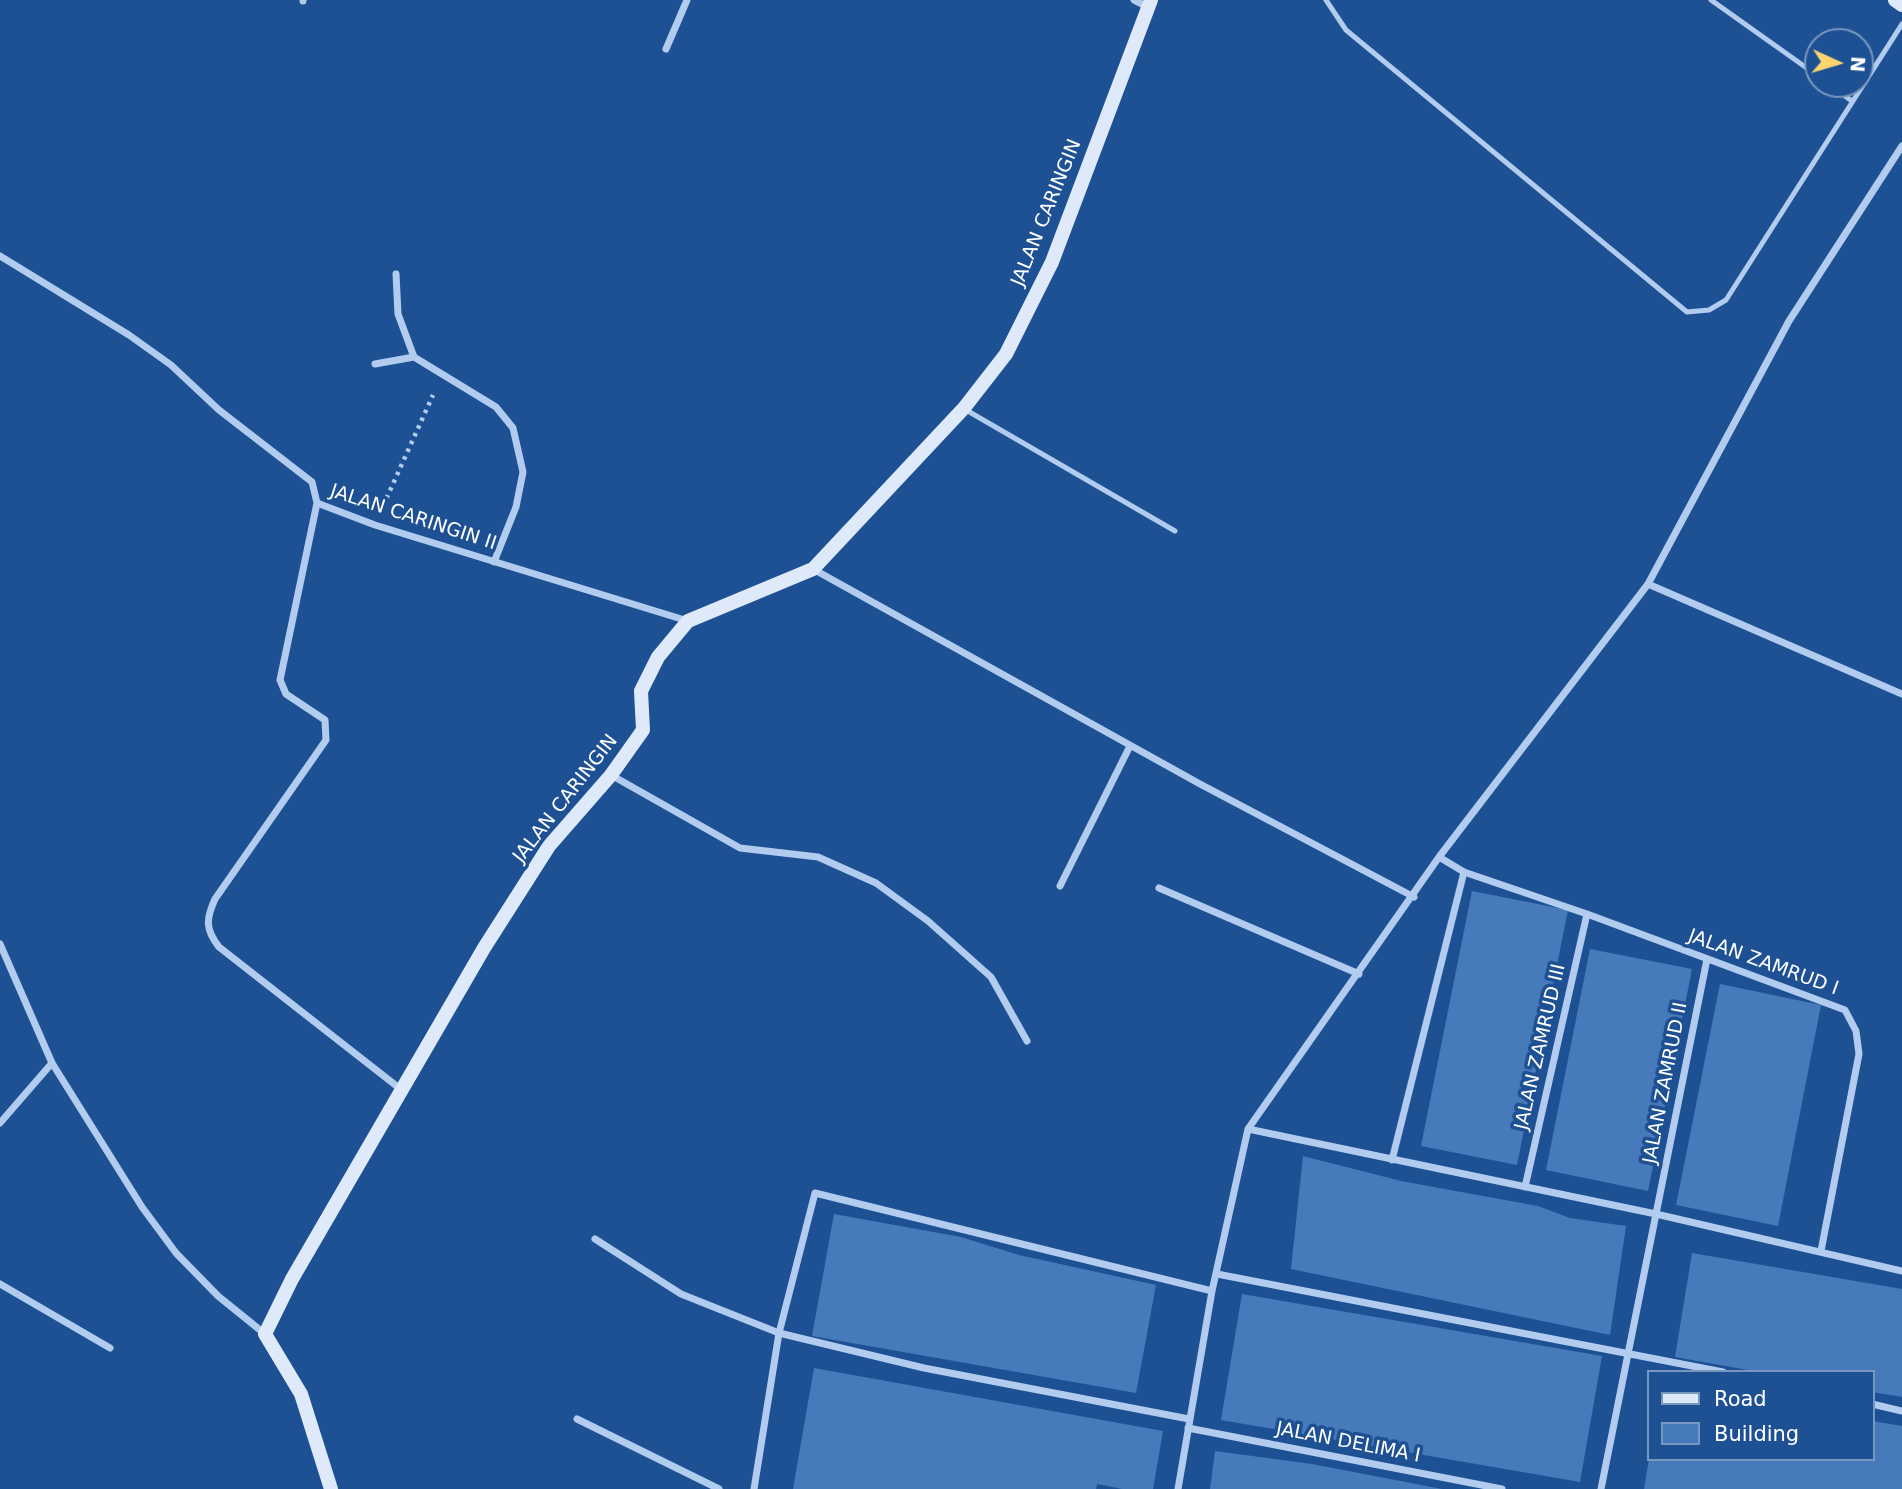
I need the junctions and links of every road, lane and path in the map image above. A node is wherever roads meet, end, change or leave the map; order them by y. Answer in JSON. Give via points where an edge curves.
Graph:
{"nodes":[{"id":1,"x":687,"y":0,"type":"edge"},
{"id":2,"x":1326,"y":0,"type":"edge"},
{"id":3,"x":1711,"y":0,"type":"edge"},
{"id":4,"x":1895,"y":0,"type":"edge"},
{"id":5,"x":1144,"y":2,"type":"edge"},
{"id":6,"x":1902,"y":5,"type":"edge"},
{"id":7,"x":1902,"y":24,"type":"edge"},
{"id":8,"x":666,"y":49,"type":"dead end"},
{"id":9,"x":1804,"y":66,"type":"edge"},
{"id":10,"x":1847,"y":98,"type":"edge"},
{"id":11,"x":1852,"y":102,"type":"junction"},
{"id":12,"x":1902,"y":146,"type":"edge"},
{"id":13,"x":0,"y":256,"type":"edge"},
{"id":14,"x":396,"y":274,"type":"dead end"},
{"id":15,"x":414,"y":357,"type":"junction"},
{"id":16,"x":375,"y":364,"type":"dead end"},
{"id":17,"x":443,"y":372,"type":"junction"},
{"id":18,"x":964,"y":408,"type":"junction"},
{"id":19,"x":317,"y":503,"type":"junction"},
{"id":20,"x":374,"y":525,"type":"junction"},
{"id":21,"x":1175,"y":531,"type":"dead end"},
{"id":22,"x":494,"y":562,"type":"junction"},
{"id":23,"x":813,"y":569,"type":"junction"},
{"id":24,"x":1648,"y":584,"type":"junction"},
{"id":25,"x":688,"y":621,"type":"junction"},
{"id":26,"x":1902,"y":694,"type":"edge"},
{"id":27,"x":1130,"y":746,"type":"junction"},
{"id":28,"x":611,"y":775,"type":"junction"},
{"id":29,"x":1439,"y":857,"type":"junction"},
{"id":30,"x":1464,"y":872,"type":"junction"},
{"id":31,"x":1060,"y":886,"type":"dead end"},
{"id":32,"x":1159,"y":888,"type":"dead end"},
{"id":33,"x":1414,"y":897,"type":"junction"},
{"id":34,"x":1587,"y":914,"type":"junction"},
{"id":35,"x":0,"y":944,"type":"edge"},
{"id":36,"x":1707,"y":959,"type":"junction"},
{"id":37,"x":1359,"y":974,"type":"junction"},
{"id":38,"x":1027,"y":1041,"type":"dead end"},
{"id":39,"x":52,"y":1063,"type":"junction"},
{"id":40,"x":404,"y":1091,"type":"junction"},
{"id":41,"x":0,"y":1123,"type":"edge"},
{"id":42,"x":1248,"y":1129,"type":"junction"},
{"id":43,"x":1392,"y":1160,"type":"junction"},
{"id":44,"x":1525,"y":1187,"type":"junction"},
{"id":45,"x":1656,"y":1214,"type":"junction"},
{"id":46,"x":595,"y":1239,"type":"dead end"},
{"id":47,"x":1821,"y":1251,"type":"junction"},
{"id":48,"x":1902,"y":1271,"type":"edge"},
{"id":49,"x":1217,"y":1273,"type":"junction"},
{"id":50,"x":0,"y":1284,"type":"edge"},
{"id":51,"x":1212,"y":1291,"type":"junction"},
{"id":52,"x":779,"y":1333,"type":"junction"},
{"id":53,"x":265,"y":1334,"type":"junction"},
{"id":54,"x":110,"y":1348,"type":"dead end"},
{"id":55,"x":1627,"y":1351,"type":"junction"},
{"id":56,"x":1714,"y":1370,"type":"edge"},
{"id":57,"x":1874,"y":1405,"type":"edge"},
{"id":58,"x":1902,"y":1411,"type":"edge"},
{"id":59,"x":577,"y":1419,"type":"dead end"},
{"id":60,"x":1189,"y":1423,"type":"junction"},
{"id":61,"x":331,"y":1489,"type":"edge"},
{"id":62,"x":719,"y":1489,"type":"edge"},
{"id":63,"x":754,"y":1489,"type":"edge"},
{"id":64,"x":1178,"y":1489,"type":"edge"},
{"id":65,"x":1502,"y":1489,"type":"edge"},
{"id":66,"x":1601,"y":1489,"type":"edge"}],
"edges":[{"from":1,"to":8,"type":"street"},
{"from":2,"to":11,"type":"lane","via":[[1346,30],[1688,312],[1709,310],[1726,300]]},
{"from":3,"to":9,"type":"lane"},
{"from":4,"to":6,"type":"street"},
{"from":5,"to":18,"type":"street","name":"JALAN CARINGIN","via":[[1052,262],[1006,354]]},
{"from":7,"to":11,"type":"lane"},
{"from":10,"to":11,"type":"lane"},
{"from":12,"to":24,"type":"street","via":[[1789,321]]},
{"from":13,"to":19,"type":"street","name":"JALAN CARINGIN II","via":[[172,365],[219,410],[312,482]]},
{"from":14,"to":15,"type":"street","via":[[398,314]]},
{"from":15,"to":16,"type":"street"},
{"from":15,"to":17,"type":"street"},
{"from":17,"to":20,"type":"path"},
{"from":17,"to":22,"type":"street","via":[[496,407],[513,428],[518,445],[523,472],[516,507]]},
{"from":18,"to":21,"type":"lane"},
{"from":18,"to":23,"type":"street","name":"JALAN CARINGIN"},
{"from":19,"to":20,"type":"street","name":"JALAN CARINGIN II"},
{"from":19,"to":40,"type":"street","via":[[280,680],[286,694],[325,720],[326,740],[215,899],[207,928],[219,947]]},
{"from":20,"to":22,"type":"street","name":"JALAN CARINGIN II"},
{"from":22,"to":25,"type":"street","name":"JALAN CARINGIN II"},
{"from":23,"to":25,"type":"street","name":"JALAN CARINGIN"},
{"from":23,"to":27,"type":"street"},
{"from":24,"to":26,"type":"street"},
{"from":24,"to":29,"type":"street"},
{"from":25,"to":28,"type":"street","name":"JALAN CARINGIN","via":[[646,676],[640,710],[643,730]]},
{"from":27,"to":31,"type":"street"},
{"from":27,"to":33,"type":"street"},
{"from":28,"to":38,"type":"street","via":[[740,848],[818,857],[876,883],[991,977]]},
{"from":28,"to":40,"type":"street","name":"JALAN CARINGIN","via":[[549,846],[484,948]]},
{"from":29,"to":30,"type":"street","name":"JALAN ZAMRUD I"},
{"from":29,"to":33,"type":"street"},
{"from":30,"to":34,"type":"street","name":"JALAN ZAMRUD I"},
{"from":30,"to":43,"type":"street"},
{"from":32,"to":37,"type":"street"},
{"from":33,"to":37,"type":"street"},
{"from":34,"to":36,"type":"street","name":"JALAN ZAMRUD I"},
{"from":34,"to":44,"type":"street","name":"JALAN ZAMRUD III"},
{"from":35,"to":39,"type":"street"},
{"from":36,"to":45,"type":"street","name":"JALAN ZAMRUD II"},
{"from":36,"to":47,"type":"street","name":"JALAN ZAMRUD I","via":[[1845,1010],[1856,1031],[1859,1054]]},
{"from":37,"to":42,"type":"street"},
{"from":39,"to":41,"type":"street"},
{"from":39,"to":53,"type":"street","via":[[176,1253],[218,1296]]},
{"from":40,"to":53,"type":"street","name":"JALAN CARINGIN","via":[[292,1279]]},
{"from":42,"to":43,"type":"street"},
{"from":42,"to":49,"type":"street"},
{"from":43,"to":44,"type":"street"},
{"from":44,"to":45,"type":"street"},
{"from":45,"to":47,"type":"street"},
{"from":45,"to":55,"type":"street","name":"JALAN ZAMRUD II"},
{"from":46,"to":52,"type":"street","name":"JALAN DELIMA I","via":[[681,1294]]},
{"from":47,"to":48,"type":"street"},
{"from":49,"to":51,"type":"street"},
{"from":49,"to":55,"type":"street"},
{"from":50,"to":54,"type":"street"},
{"from":51,"to":52,"type":"street","via":[[815,1193]]},
{"from":51,"to":60,"type":"street"},
{"from":52,"to":60,"type":"street","name":"JALAN DELIMA I"},
{"from":52,"to":63,"type":"street"},
{"from":53,"to":61,"type":"street","via":[[302,1394]]},
{"from":55,"to":56,"type":"street"},
{"from":55,"to":66,"type":"street","name":"JALAN ZAMRUD II"},
{"from":57,"to":58,"type":"street"},
{"from":59,"to":62,"type":"street"},
{"from":60,"to":64,"type":"street"},
{"from":60,"to":65,"type":"street","name":"JALAN DELIMA I"}]}
